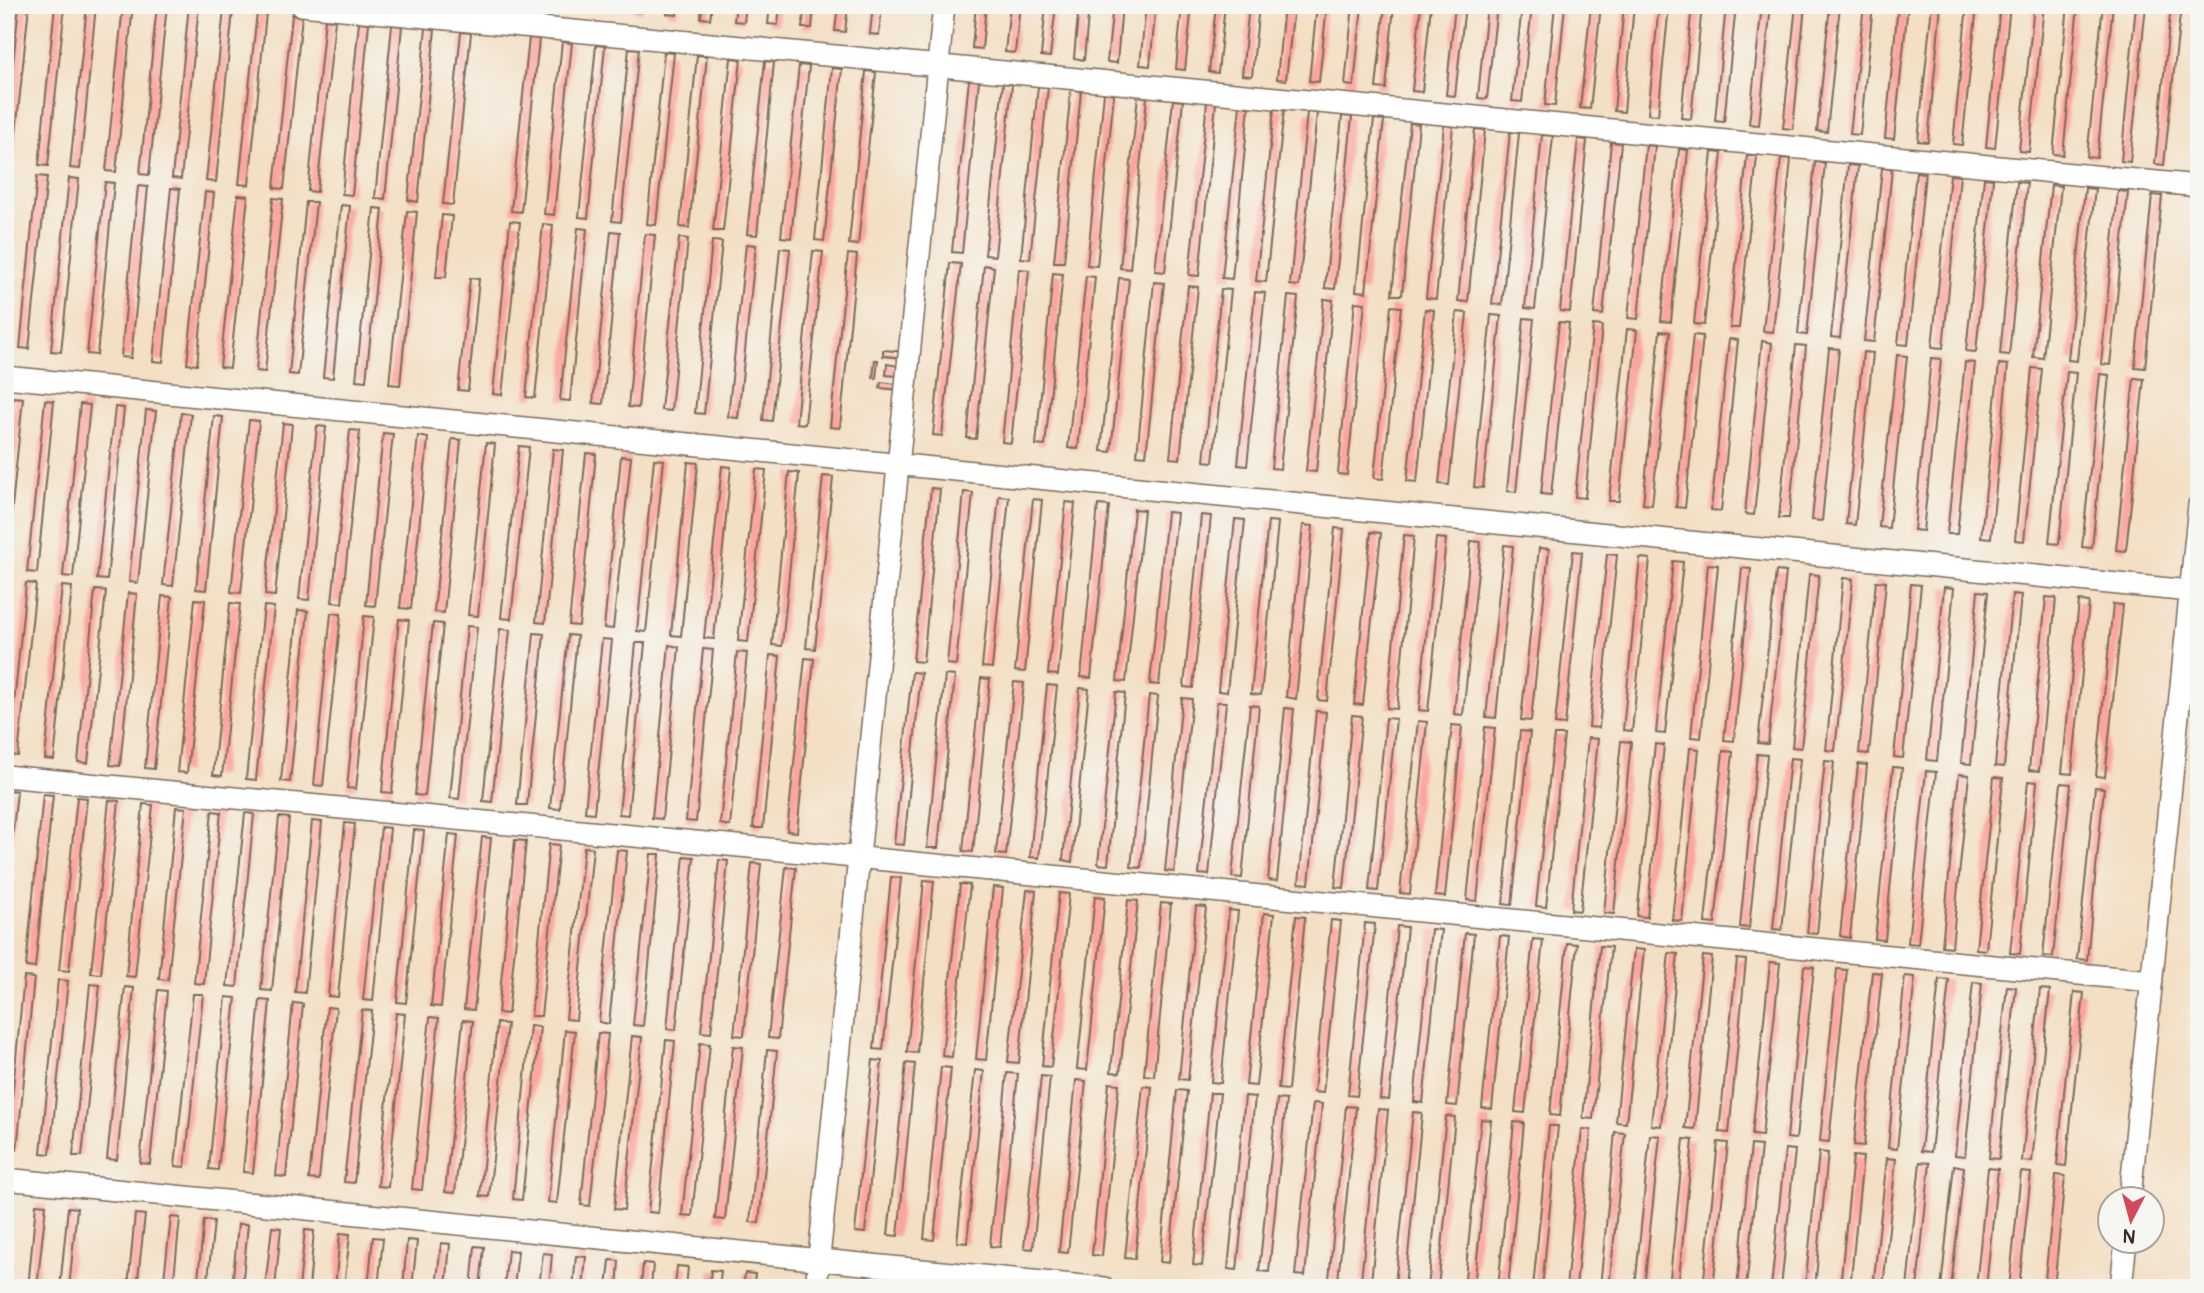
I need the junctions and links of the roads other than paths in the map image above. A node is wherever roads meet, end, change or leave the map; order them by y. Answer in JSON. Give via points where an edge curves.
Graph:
{"nodes":[{"id":1,"x":301,"y":5,"type":"edge"},
{"id":2,"x":944,"y":5,"type":"edge"},
{"id":3,"x":938,"y":66,"type":"junction"},
{"id":4,"x":2199,"y":186,"type":"edge"},
{"id":5,"x":5,"y":377,"type":"edge"},
{"id":6,"x":898,"y":465,"type":"junction"},
{"id":7,"x":2199,"y":505,"type":"edge"},
{"id":8,"x":2190,"y":591,"type":"junction"},
{"id":9,"x":5,"y":776,"type":"edge"},
{"id":10,"x":859,"y":858,"type":"junction"},
{"id":11,"x":2151,"y":981,"type":"junction"},
{"id":12,"x":5,"y":1179,"type":"edge"},
{"id":13,"x":2131,"y":1184,"type":"edge"},
{"id":14,"x":2125,"y":1254,"type":"edge"},
{"id":15,"x":819,"y":1259,"type":"junction"},
{"id":16,"x":816,"y":1288,"type":"edge"},
{"id":17,"x":1104,"y":1288,"type":"edge"},
{"id":18,"x":2121,"y":1288,"type":"edge"}],
"edges":[{"from":1,"to":3,"type":"lane"},
{"from":2,"to":3,"type":"lane"},
{"from":3,"to":4,"type":"lane"},
{"from":3,"to":6,"type":"lane"},
{"from":5,"to":6,"type":"lane"},
{"from":6,"to":8,"type":"lane"},
{"from":6,"to":10,"type":"lane"},
{"from":7,"to":8,"type":"lane"},
{"from":8,"to":11,"type":"lane"},
{"from":9,"to":10,"type":"lane"},
{"from":10,"to":11,"type":"lane"},
{"from":10,"to":15,"type":"lane"},
{"from":11,"to":13,"type":"lane"},
{"from":12,"to":15,"type":"lane"},
{"from":14,"to":18,"type":"lane"},
{"from":15,"to":16,"type":"lane"},
{"from":15,"to":17,"type":"lane"}]}
